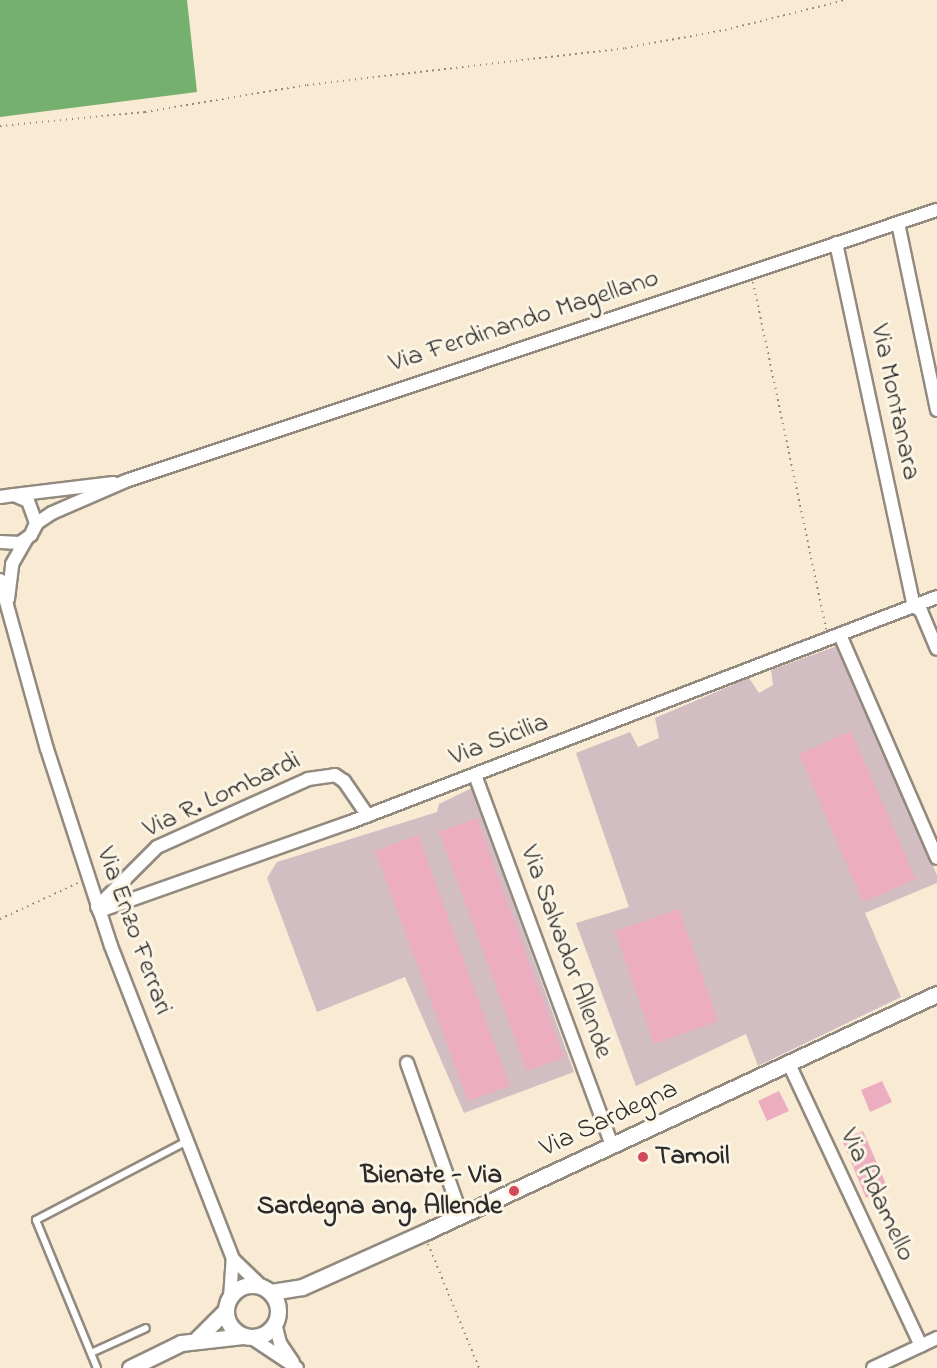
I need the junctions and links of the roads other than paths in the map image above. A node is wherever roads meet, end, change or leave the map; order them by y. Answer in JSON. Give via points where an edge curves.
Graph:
{"nodes":[{"id":1,"x":937,"y":210,"type":"edge"},
{"id":2,"x":898,"y":223,"type":"junction"},
{"id":3,"x":836,"y":243,"type":"junction"},
{"id":4,"x":937,"y":410,"type":"edge"},
{"id":5,"x":126,"y":481,"type":"junction"},
{"id":6,"x":14,"y":495,"type":"junction"},
{"id":7,"x":0,"y":497,"type":"edge"},
{"id":8,"x":30,"y":535,"type":"junction"},
{"id":9,"x":0,"y":542,"type":"edge"},
{"id":10,"x":0,"y":580,"type":"edge"},
{"id":11,"x":937,"y":597,"type":"edge"},
{"id":12,"x":914,"y":606,"type":"junction"},
{"id":13,"x":8,"y":612,"type":"junction"},
{"id":14,"x":834,"y":637,"type":"junction"},
{"id":15,"x":937,"y":649,"type":"edge"},
{"id":16,"x":475,"y":775,"type":"junction"},
{"id":17,"x":368,"y":816,"type":"junction"},
{"id":18,"x":937,"y":858,"type":"edge"},
{"id":19,"x":98,"y":909,"type":"junction"},
{"id":20,"x":937,"y":994,"type":"edge"},
{"id":21,"x":407,"y":1063,"type":"dead end"},
{"id":22,"x":789,"y":1064,"type":"junction"},
{"id":23,"x":187,"y":1141,"type":"junction"},
{"id":24,"x":612,"y":1146,"type":"junction"},
{"id":25,"x":461,"y":1215,"type":"junction"},
{"id":26,"x":233,"y":1259,"type":"junction"},
{"id":27,"x":302,"y":1287,"type":"junction"},
{"id":28,"x":266,"y":1289,"type":"junction"},
{"id":29,"x":228,"y":1304,"type":"junction"},
{"id":30,"x":277,"y":1317,"type":"junction"},
{"id":31,"x":146,"y":1328,"type":"dead end"},
{"id":32,"x":247,"y":1337,"type":"junction"},
{"id":33,"x":937,"y":1338,"type":"edge"},
{"id":34,"x":197,"y":1339,"type":"junction"},
{"id":35,"x":921,"y":1346,"type":"junction"},
{"id":36,"x":91,"y":1353,"type":"junction"},
{"id":37,"x":97,"y":1368,"type":"edge"},
{"id":38,"x":130,"y":1368,"type":"edge"},
{"id":39,"x":297,"y":1368,"type":"edge"},
{"id":40,"x":873,"y":1368,"type":"edge"}],
"edges":[{"from":1,"to":2,"type":"street","name":"Via Ferdinando Magellano"},
{"from":2,"to":3,"type":"street","name":"Via Ferdinando Magellano"},
{"from":2,"to":4,"type":"street"},
{"from":3,"to":5,"type":"street","name":"Via Ferdinando Magellano"},
{"from":3,"to":12,"type":"street","name":"Via Montanara"},
{"from":5,"to":6,"type":"street","name":"Via Ferdinando Magellano"},
{"from":5,"to":8,"type":"street","name":"Via Ferdinando Magellano","via":[[52,513],[37,523]]},
{"from":6,"to":7,"type":"street","name":"Via Ferdinando Magellano"},
{"from":6,"to":8,"type":"street","via":[[33,508]]},
{"from":8,"to":9,"type":"street","via":[[12,544]]},
{"from":8,"to":13,"type":"street","name":"Via Enzo Ferrari","via":[[12,564]]},
{"from":10,"to":13,"type":"street","name":"Via Enzo Ferrari"},
{"from":11,"to":12,"type":"street","name":"Via Sicilia"},
{"from":12,"to":14,"type":"street","name":"Via Sicilia"},
{"from":12,"to":15,"type":"street","via":[[921,611]]},
{"from":13,"to":19,"type":"street","name":"Via Enzo Ferrari"},
{"from":14,"to":16,"type":"street","name":"Via Sicilia"},
{"from":14,"to":18,"type":"street"},
{"from":16,"to":17,"type":"street","name":"Via Sicilia"},
{"from":16,"to":24,"type":"street","name":"Via Salvador Allende"},
{"from":17,"to":19,"type":"street","name":"Via Sicilia"},
{"from":17,"to":19,"type":"street","name":"Via R. Lombardi","via":[[344,781],[335,775],[308,779],[157,847]]},
{"from":19,"to":23,"type":"street","name":"Via Enzo Ferrari"},
{"from":20,"to":22,"type":"street","name":"Via Sardegna"},
{"from":21,"to":25,"type":"street"},
{"from":22,"to":24,"type":"street","name":"Via Sardegna"},
{"from":22,"to":35,"type":"street","name":"Via Adamello"},
{"from":23,"to":26,"type":"street","name":"Via Enzo Ferrari"},
{"from":23,"to":36,"type":"lane","via":[[36,1220]]},
{"from":24,"to":25,"type":"street","name":"Via Sardegna"},
{"from":25,"to":27,"type":"street","name":"Via Sardegna"},
{"from":26,"to":28,"type":"street","name":"Via Enzo Ferrari"},
{"from":26,"to":29,"type":"street","name":"Via Enzo Ferrari"},
{"from":27,"to":28,"type":"street","name":"Via Sardegna"},
{"from":27,"to":30,"type":"street","name":"Via Sardegna"},
{"from":28,"to":29,"type":"street","via":[[241,1287]]},
{"from":28,"to":30,"type":"street"},
{"from":29,"to":32,"type":"street","via":[[233,1329]]},
{"from":29,"to":34,"type":"street"},
{"from":30,"to":32,"type":"street","via":[[263,1335]]},
{"from":30,"to":39,"type":"street","via":[[280,1343]]},
{"from":31,"to":36,"type":"lane"},
{"from":32,"to":34,"type":"street"},
{"from":32,"to":39,"type":"street"},
{"from":33,"to":35,"type":"street"},
{"from":34,"to":38,"type":"street"},
{"from":35,"to":40,"type":"street"},
{"from":36,"to":37,"type":"lane"}]}
